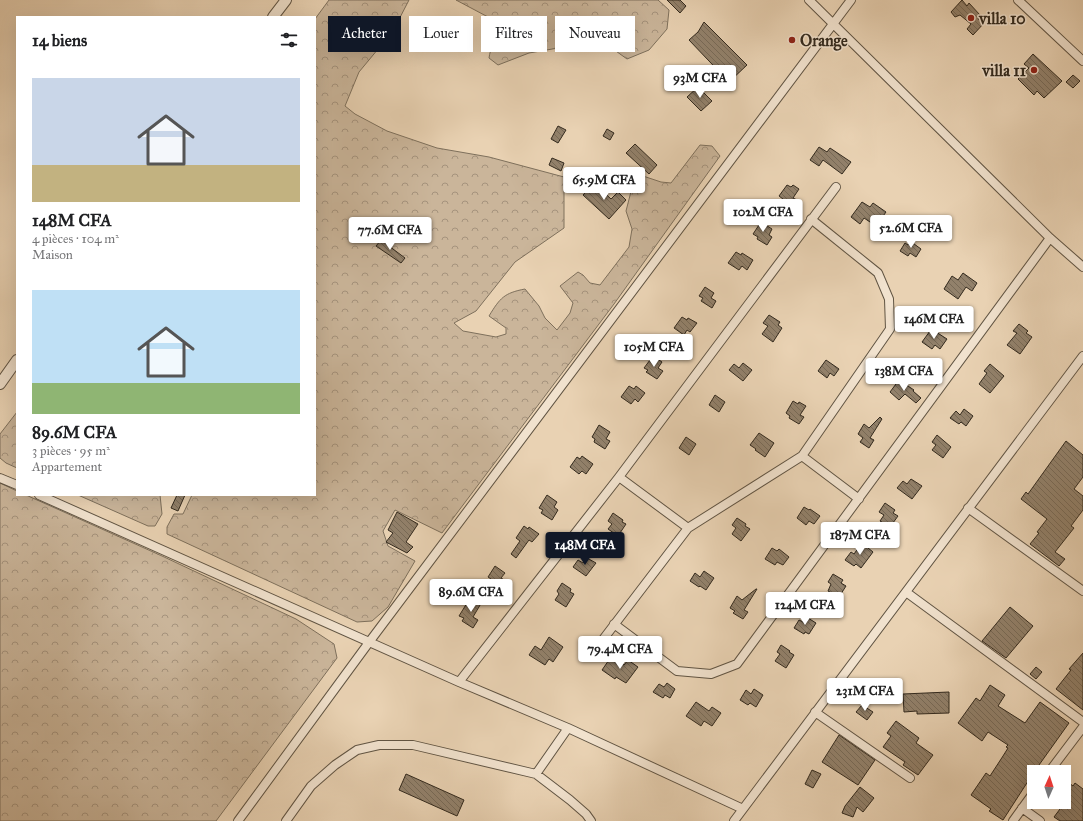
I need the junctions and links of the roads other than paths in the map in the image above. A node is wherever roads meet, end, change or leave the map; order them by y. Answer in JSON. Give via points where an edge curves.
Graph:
{"nodes":[{"id":1,"x":286,"y":0,"type":"edge"},
{"id":2,"x":809,"y":0,"type":"edge"},
{"id":3,"x":851,"y":0,"type":"edge"},
{"id":4,"x":1018,"y":0,"type":"edge"},
{"id":5,"x":274,"y":16,"type":"edge"},
{"id":6,"x":834,"y":24,"type":"junction"},
{"id":7,"x":1083,"y":61,"type":"edge"},
{"id":8,"x":836,"y":187,"type":"dead end"},
{"id":9,"x":812,"y":219,"type":"junction"},
{"id":10,"x":1050,"y":238,"type":"junction"},
{"id":11,"x":1083,"y":267,"type":"edge"},
{"id":12,"x":1083,"y":356,"type":"edge"},
{"id":13,"x":16,"y":361,"type":"edge"},
{"id":14,"x":0,"y":384,"type":"edge"},
{"id":15,"x":802,"y":456,"type":"junction"},
{"id":16,"x":619,"y":477,"type":"junction"},
{"id":17,"x":0,"y":478,"type":"edge"},
{"id":18,"x":16,"y":486,"type":"edge"},
{"id":19,"x":40,"y":496,"type":"edge"},
{"id":20,"x":859,"y":499,"type":"junction"},
{"id":21,"x":968,"y":508,"type":"junction"},
{"id":22,"x":688,"y":528,"type":"junction"},
{"id":23,"x":1083,"y":591,"type":"edge"},
{"id":24,"x":906,"y":592,"type":"junction"},
{"id":25,"x":614,"y":624,"type":"junction"},
{"id":26,"x":370,"y":642,"type":"junction"},
{"id":27,"x":598,"y":646,"type":"dead end"},
{"id":28,"x":459,"y":682,"type":"junction"},
{"id":29,"x":815,"y":712,"type":"junction"},
{"id":30,"x":1083,"y":722,"type":"edge"},
{"id":31,"x":1083,"y":727,"type":"edge"},
{"id":32,"x":568,"y":728,"type":"junction"},
{"id":33,"x":1054,"y":765,"type":"edge"},
{"id":34,"x":536,"y":774,"type":"junction"},
{"id":35,"x":910,"y":778,"type":"dead end"},
{"id":36,"x":1027,"y":801,"type":"edge"},
{"id":37,"x":1022,"y":808,"type":"junction"},
{"id":38,"x":743,"y":809,"type":"junction"},
{"id":39,"x":238,"y":821,"type":"edge"},
{"id":40,"x":286,"y":821,"type":"edge"},
{"id":41,"x":591,"y":821,"type":"edge"},
{"id":42,"x":734,"y":821,"type":"edge"},
{"id":43,"x":1012,"y":821,"type":"edge"},
{"id":44,"x":1040,"y":821,"type":"edge"}],
"edges":[{"from":1,"to":5,"type":"street"},
{"from":2,"to":6,"type":"street"},
{"from":3,"to":6,"type":"street"},
{"from":4,"to":7,"type":"street"},
{"from":6,"to":10,"type":"street"},
{"from":6,"to":26,"type":"street"},
{"from":8,"to":9,"type":"street"},
{"from":9,"to":15,"type":"street","via":[[878,273],[889,299],[890,329]]},
{"from":9,"to":16,"type":"street"},
{"from":10,"to":11,"type":"street"},
{"from":10,"to":20,"type":"street"},
{"from":12,"to":21,"type":"street"},
{"from":13,"to":14,"type":"street"},
{"from":15,"to":20,"type":"street"},
{"from":15,"to":22,"type":"street"},
{"from":16,"to":22,"type":"street"},
{"from":16,"to":28,"type":"street"},
{"from":17,"to":18,"type":"street"},
{"from":19,"to":26,"type":"street"},
{"from":20,"to":25,"type":"street","via":[[737,664],[711,674],[677,671]]},
{"from":21,"to":23,"type":"street"},
{"from":21,"to":24,"type":"street"},
{"from":22,"to":25,"type":"street"},
{"from":24,"to":29,"type":"street"},
{"from":24,"to":30,"type":"street"},
{"from":25,"to":27,"type":"street"},
{"from":26,"to":28,"type":"street"},
{"from":26,"to":39,"type":"street"},
{"from":28,"to":32,"type":"street"},
{"from":29,"to":35,"type":"street"},
{"from":29,"to":38,"type":"street"},
{"from":31,"to":33,"type":"street"},
{"from":32,"to":34,"type":"street"},
{"from":32,"to":38,"type":"street"},
{"from":34,"to":40,"type":"street","via":[[413,745],[379,745],[357,750],[335,765],[311,786]]},
{"from":34,"to":41,"type":"street","via":[[570,800]]},
{"from":36,"to":37,"type":"street"},
{"from":37,"to":43,"type":"street"},
{"from":37,"to":44,"type":"street"},
{"from":38,"to":42,"type":"street"}]}
